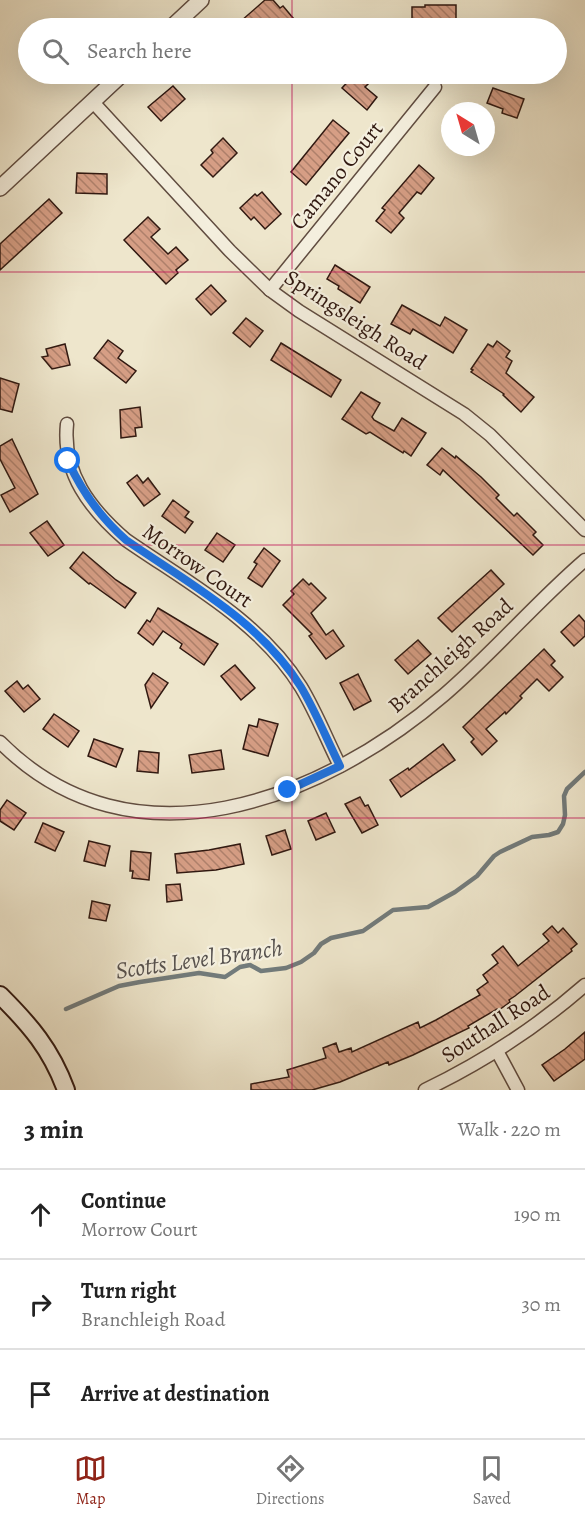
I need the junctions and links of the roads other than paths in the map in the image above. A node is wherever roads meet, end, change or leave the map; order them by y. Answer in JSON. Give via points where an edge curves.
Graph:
{"nodes":[{"id":1,"x":201,"y":0,"type":"edge"},
{"id":2,"x":182,"y":18,"type":"edge"},
{"id":3,"x":111,"y":84,"type":"edge"},
{"id":4,"x":435,"y":87,"type":"dead end"},
{"id":5,"x":92,"y":101,"type":"junction"},
{"id":6,"x":0,"y":188,"type":"edge"},
{"id":7,"x":270,"y":290,"type":"junction"},
{"id":8,"x":67,"y":424,"type":"dead end"},
{"id":9,"x":585,"y":530,"type":"edge"},
{"id":10,"x":585,"y":560,"type":"edge"},
{"id":11,"x":0,"y":742,"type":"edge"},
{"id":12,"x":340,"y":766,"type":"junction"},
{"id":13,"x":585,"y":986,"type":"edge"},
{"id":14,"x":0,"y":995,"type":"edge"},
{"id":15,"x":497,"y":1051,"type":"junction"},
{"id":16,"x":66,"y":1090,"type":"edge"},
{"id":17,"x":425,"y":1090,"type":"edge"},
{"id":18,"x":518,"y":1090,"type":"edge"}],
"edges":[{"from":1,"to":2,"type":"street"},
{"from":3,"to":5,"type":"street"},
{"from":4,"to":7,"type":"street","name":"Camano Court"},
{"from":5,"to":6,"type":"street"},
{"from":5,"to":7,"type":"street","name":"Springsleigh Road"},
{"from":7,"to":9,"type":"street","name":"Springsleigh Road","via":[[464,414]]},
{"from":8,"to":12,"type":"street","name":"Morrow Court","via":[[68,461],[92,505],[126,540],[240,619],[266,643],[301,688]]},
{"from":10,"to":12,"type":"street","name":"Branchleigh Road","via":[[444,695],[381,742]]},
{"from":11,"to":12,"type":"street","name":"Branchleigh Road","via":[[33,771],[57,785],[115,808],[143,813],[177,814],[245,804]]},
{"from":13,"to":15,"type":"street","name":"Southall Road"},
{"from":14,"to":16,"type":"main road","via":[[45,1045]]},
{"from":15,"to":17,"type":"street","name":"Southall Road"},
{"from":15,"to":18,"type":"street"}]}
